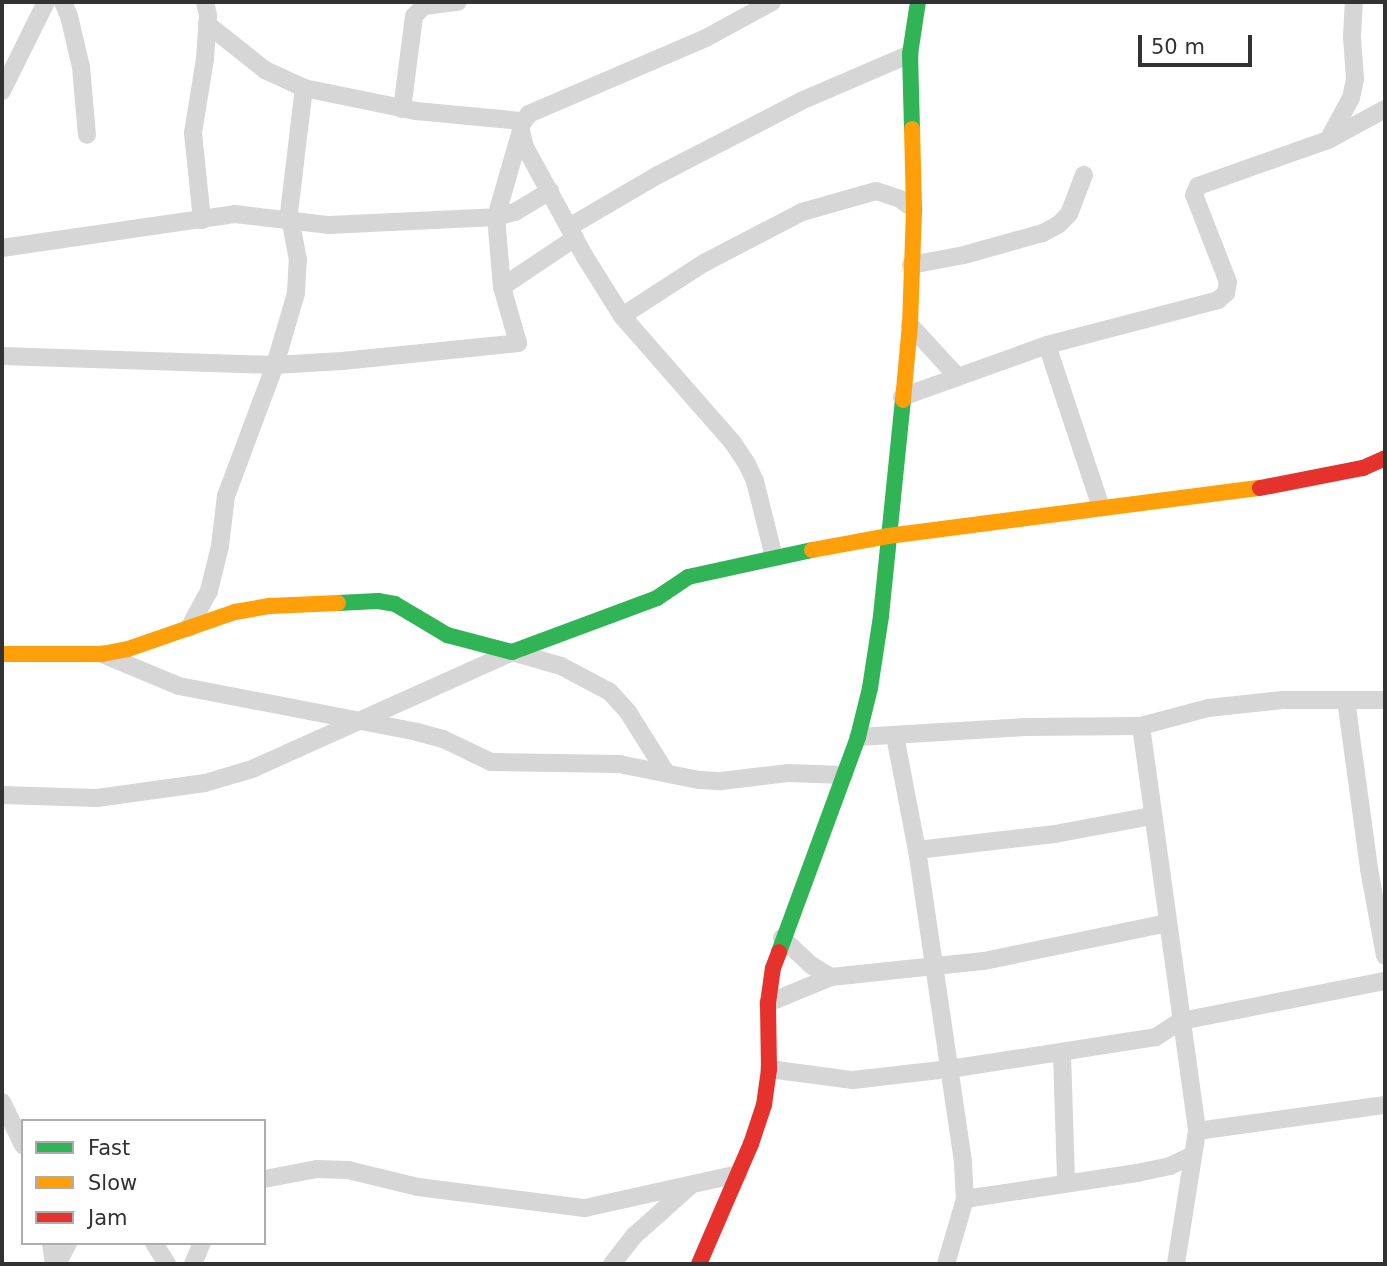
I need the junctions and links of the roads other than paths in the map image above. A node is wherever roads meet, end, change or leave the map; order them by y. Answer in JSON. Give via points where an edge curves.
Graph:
{"nodes":[{"id":1,"x":46,"y":2,"type":"edge"},
{"id":2,"x":63,"y":2,"type":"edge"},
{"id":3,"x":205,"y":2,"type":"edge"},
{"id":4,"x":458,"y":2,"type":"edge"},
{"id":5,"x":772,"y":2,"type":"edge"},
{"id":6,"x":918,"y":2,"type":"edge"},
{"id":7,"x":1354,"y":2,"type":"edge"},
{"id":8,"x":207,"y":24,"type":"junction"},
{"id":9,"x":910,"y":54,"type":"junction"},
{"id":10,"x":304,"y":89,"type":"junction"},
{"id":11,"x":2,"y":91,"type":"edge"},
{"id":12,"x":1351,"y":98,"type":"junction"},
{"id":13,"x":402,"y":109,"type":"junction"},
{"id":14,"x":1379,"y":113,"type":"edge"},
{"id":15,"x":521,"y":127,"type":"junction"},
{"id":16,"x":87,"y":135,"type":"dead end"},
{"id":17,"x":1328,"y":140,"type":"junction"},
{"id":18,"x":1084,"y":175,"type":"dead end"},
{"id":19,"x":550,"y":191,"type":"junction"},
{"id":20,"x":914,"y":209,"type":"junction"},
{"id":21,"x":496,"y":217,"type":"junction"},
{"id":22,"x":202,"y":219,"type":"junction"},
{"id":23,"x":289,"y":223,"type":"junction"},
{"id":24,"x":572,"y":233,"type":"junction"},
{"id":25,"x":2,"y":248,"type":"edge"},
{"id":26,"x":911,"y":265,"type":"junction"},
{"id":27,"x":502,"y":287,"type":"junction"},
{"id":28,"x":622,"y":316,"type":"junction"},
{"id":29,"x":910,"y":325,"type":"junction"},
{"id":30,"x":1047,"y":345,"type":"junction"},
{"id":31,"x":2,"y":356,"type":"edge"},
{"id":32,"x":275,"y":365,"type":"junction"},
{"id":33,"x":956,"y":375,"type":"junction"},
{"id":34,"x":902,"y":397,"type":"junction"},
{"id":35,"x":1385,"y":458,"type":"edge"},
{"id":36,"x":1101,"y":507,"type":"junction"},
{"id":37,"x":888,"y":536,"type":"junction"},
{"id":38,"x":774,"y":557,"type":"junction"},
{"id":39,"x":189,"y":628,"type":"junction"},
{"id":40,"x":512,"y":652,"type":"junction"},
{"id":41,"x":2,"y":654,"type":"edge"},
{"id":42,"x":102,"y":654,"type":"junction"},
{"id":43,"x":1385,"y":700,"type":"edge"},
{"id":44,"x":1346,"y":701,"type":"junction"},
{"id":45,"x":360,"y":721,"type":"junction"},
{"id":46,"x":1141,"y":726,"type":"junction"},
{"id":47,"x":895,"y":736,"type":"junction"},
{"id":48,"x":858,"y":737,"type":"junction"},
{"id":49,"x":665,"y":771,"type":"junction"},
{"id":50,"x":844,"y":775,"type":"junction"},
{"id":51,"x":2,"y":795,"type":"edge"},
{"id":52,"x":1152,"y":816,"type":"junction"},
{"id":53,"x":917,"y":850,"type":"junction"},
{"id":54,"x":1377,"y":868,"type":"edge"},
{"id":55,"x":1167,"y":923,"type":"junction"},
{"id":56,"x":782,"y":938,"type":"junction"},
{"id":57,"x":1385,"y":956,"type":"edge"},
{"id":58,"x":934,"y":964,"type":"junction"},
{"id":59,"x":831,"y":977,"type":"junction"},
{"id":60,"x":1385,"y":981,"type":"edge"},
{"id":61,"x":768,"y":1003,"type":"junction"},
{"id":62,"x":1181,"y":1021,"type":"junction"},
{"id":63,"x":1062,"y":1053,"type":"junction"},
{"id":64,"x":769,"y":1069,"type":"junction"},
{"id":65,"x":950,"y":1069,"type":"junction"},
{"id":66,"x":2,"y":1102,"type":"edge"},
{"id":67,"x":1385,"y":1105,"type":"edge"},
{"id":68,"x":1197,"y":1131,"type":"junction"},
{"id":69,"x":21,"y":1141,"type":"edge"},
{"id":70,"x":1193,"y":1155,"type":"junction"},
{"id":71,"x":738,"y":1174,"type":"junction"},
{"id":72,"x":266,"y":1179,"type":"edge"},
{"id":73,"x":693,"y":1184,"type":"junction"},
{"id":74,"x":1066,"y":1184,"type":"junction"},
{"id":75,"x":965,"y":1199,"type":"junction"},
{"id":76,"x":51,"y":1245,"type":"edge"},
{"id":77,"x":67,"y":1245,"type":"edge"},
{"id":78,"x":155,"y":1245,"type":"edge"},
{"id":79,"x":201,"y":1245,"type":"edge"},
{"id":80,"x":55,"y":1264,"type":"edge"},
{"id":81,"x":167,"y":1264,"type":"edge"},
{"id":82,"x":193,"y":1264,"type":"edge"},
{"id":83,"x":612,"y":1264,"type":"edge"},
{"id":84,"x":699,"y":1264,"type":"edge"},
{"id":85,"x":946,"y":1264,"type":"edge"},
{"id":86,"x":1176,"y":1264,"type":"edge"}],
"edges":[{"from":1,"to":11,"type":"street"},
{"from":2,"to":16,"type":"street","via":[[81,67]]},
{"from":3,"to":8,"type":"street"},
{"from":4,"to":13,"type":"street","via":[[424,6],[414,16]]},
{"from":5,"to":15,"type":"street","via":[[706,38],[543,107]]},
{"from":6,"to":9,"type":"street"},
{"from":7,"to":12,"type":"street"},
{"from":8,"to":10,"type":"street","via":[[265,70]]},
{"from":8,"to":22,"type":"street","via":[[193,133]]},
{"from":9,"to":20,"type":"street"},
{"from":9,"to":24,"type":"street","via":[[852,76],[636,187]]},
{"from":10,"to":13,"type":"street"},
{"from":10,"to":23,"type":"street"},
{"from":12,"to":14,"type":"street"},
{"from":12,"to":17,"type":"street"},
{"from":13,"to":15,"type":"street"},
{"from":14,"to":17,"type":"street"},
{"from":15,"to":19,"type":"street"},
{"from":15,"to":21,"type":"street"},
{"from":17,"to":30,"type":"street","via":[[1198,186],[1194,195],[1228,282],[1226,293],[1218,300]]},
{"from":18,"to":26,"type":"street","via":[[1069,214],[1043,233]]},
{"from":19,"to":21,"type":"street","via":[[515,212]]},
{"from":19,"to":24,"type":"street"},
{"from":20,"to":26,"type":"street"},
{"from":20,"to":28,"type":"street","via":[[876,191],[802,212],[704,263]]},
{"from":21,"to":23,"type":"street"},
{"from":21,"to":27,"type":"street"},
{"from":22,"to":23,"type":"street","via":[[257,215]]},
{"from":22,"to":25,"type":"street"},
{"from":23,"to":32,"type":"street","via":[[298,277]]},
{"from":24,"to":27,"type":"street"},
{"from":24,"to":28,"type":"street"},
{"from":26,"to":29,"type":"street"},
{"from":27,"to":32,"type":"street","via":[[518,343]]},
{"from":28,"to":38,"type":"street","via":[[747,464]]},
{"from":29,"to":33,"type":"street"},
{"from":29,"to":34,"type":"street"},
{"from":30,"to":33,"type":"street"},
{"from":30,"to":36,"type":"street"},
{"from":31,"to":32,"type":"street"},
{"from":32,"to":39,"type":"street","via":[[226,496],[209,591]]},
{"from":33,"to":34,"type":"street"},
{"from":34,"to":37,"type":"street"},
{"from":35,"to":36,"type":"street","via":[[1363,468],[1261,488]]},
{"from":36,"to":37,"type":"street"},
{"from":37,"to":38,"type":"street"},
{"from":37,"to":48,"type":"street","via":[[881,616]]},
{"from":38,"to":40,"type":"street","via":[[688,577],[628,610]]},
{"from":39,"to":40,"type":"street","via":[[270,606],[378,601],[395,604],[447,635]]},
{"from":39,"to":42,"type":"street"},
{"from":40,"to":45,"type":"street"},
{"from":40,"to":49,"type":"street","via":[[561,666],[610,692]]},
{"from":41,"to":42,"type":"street"},
{"from":42,"to":45,"type":"street","via":[[191,689]]},
{"from":43,"to":44,"type":"street"},
{"from":44,"to":46,"type":"street","via":[[1283,700],[1208,708]]},
{"from":44,"to":54,"type":"street"},
{"from":45,"to":49,"type":"street","via":[[443,740],[491,762],[619,764]]},
{"from":45,"to":51,"type":"street","via":[[252,769],[205,783],[97,798]]},
{"from":46,"to":47,"type":"street","via":[[1025,727]]},
{"from":46,"to":52,"type":"street"},
{"from":47,"to":48,"type":"street"},
{"from":47,"to":53,"type":"street"},
{"from":48,"to":50,"type":"street"},
{"from":49,"to":50,"type":"street","via":[[721,781],[788,773]]},
{"from":50,"to":56,"type":"street"},
{"from":52,"to":53,"type":"street","via":[[1055,834]]},
{"from":52,"to":55,"type":"street"},
{"from":53,"to":58,"type":"street"},
{"from":54,"to":57,"type":"street"},
{"from":55,"to":58,"type":"street","via":[[1018,955]]},
{"from":55,"to":62,"type":"street"},
{"from":56,"to":59,"type":"street"},
{"from":56,"to":61,"type":"street"},
{"from":58,"to":59,"type":"street"},
{"from":58,"to":65,"type":"street"},
{"from":59,"to":61,"type":"street"},
{"from":60,"to":62,"type":"street"},
{"from":61,"to":64,"type":"street"},
{"from":62,"to":63,"type":"street","via":[[1156,1037]]},
{"from":62,"to":68,"type":"street"},
{"from":63,"to":65,"type":"street"},
{"from":63,"to":74,"type":"street"},
{"from":64,"to":65,"type":"street","via":[[853,1080]]},
{"from":64,"to":71,"type":"street","via":[[764,1105]]},
{"from":65,"to":75,"type":"street"},
{"from":66,"to":69,"type":"street"},
{"from":67,"to":68,"type":"street"},
{"from":68,"to":70,"type":"street"},
{"from":70,"to":74,"type":"street","via":[[1171,1166]]},
{"from":70,"to":86,"type":"street"},
{"from":71,"to":73,"type":"street"},
{"from":71,"to":84,"type":"street"},
{"from":72,"to":73,"type":"street","via":[[317,1169],[348,1170],[418,1187],[584,1208]]},
{"from":73,"to":83,"type":"street","via":[[635,1234]]},
{"from":74,"to":75,"type":"street"},
{"from":75,"to":85,"type":"street"},
{"from":76,"to":80,"type":"street"},
{"from":77,"to":80,"type":"street"},
{"from":78,"to":81,"type":"street"},
{"from":79,"to":82,"type":"street"}]}
